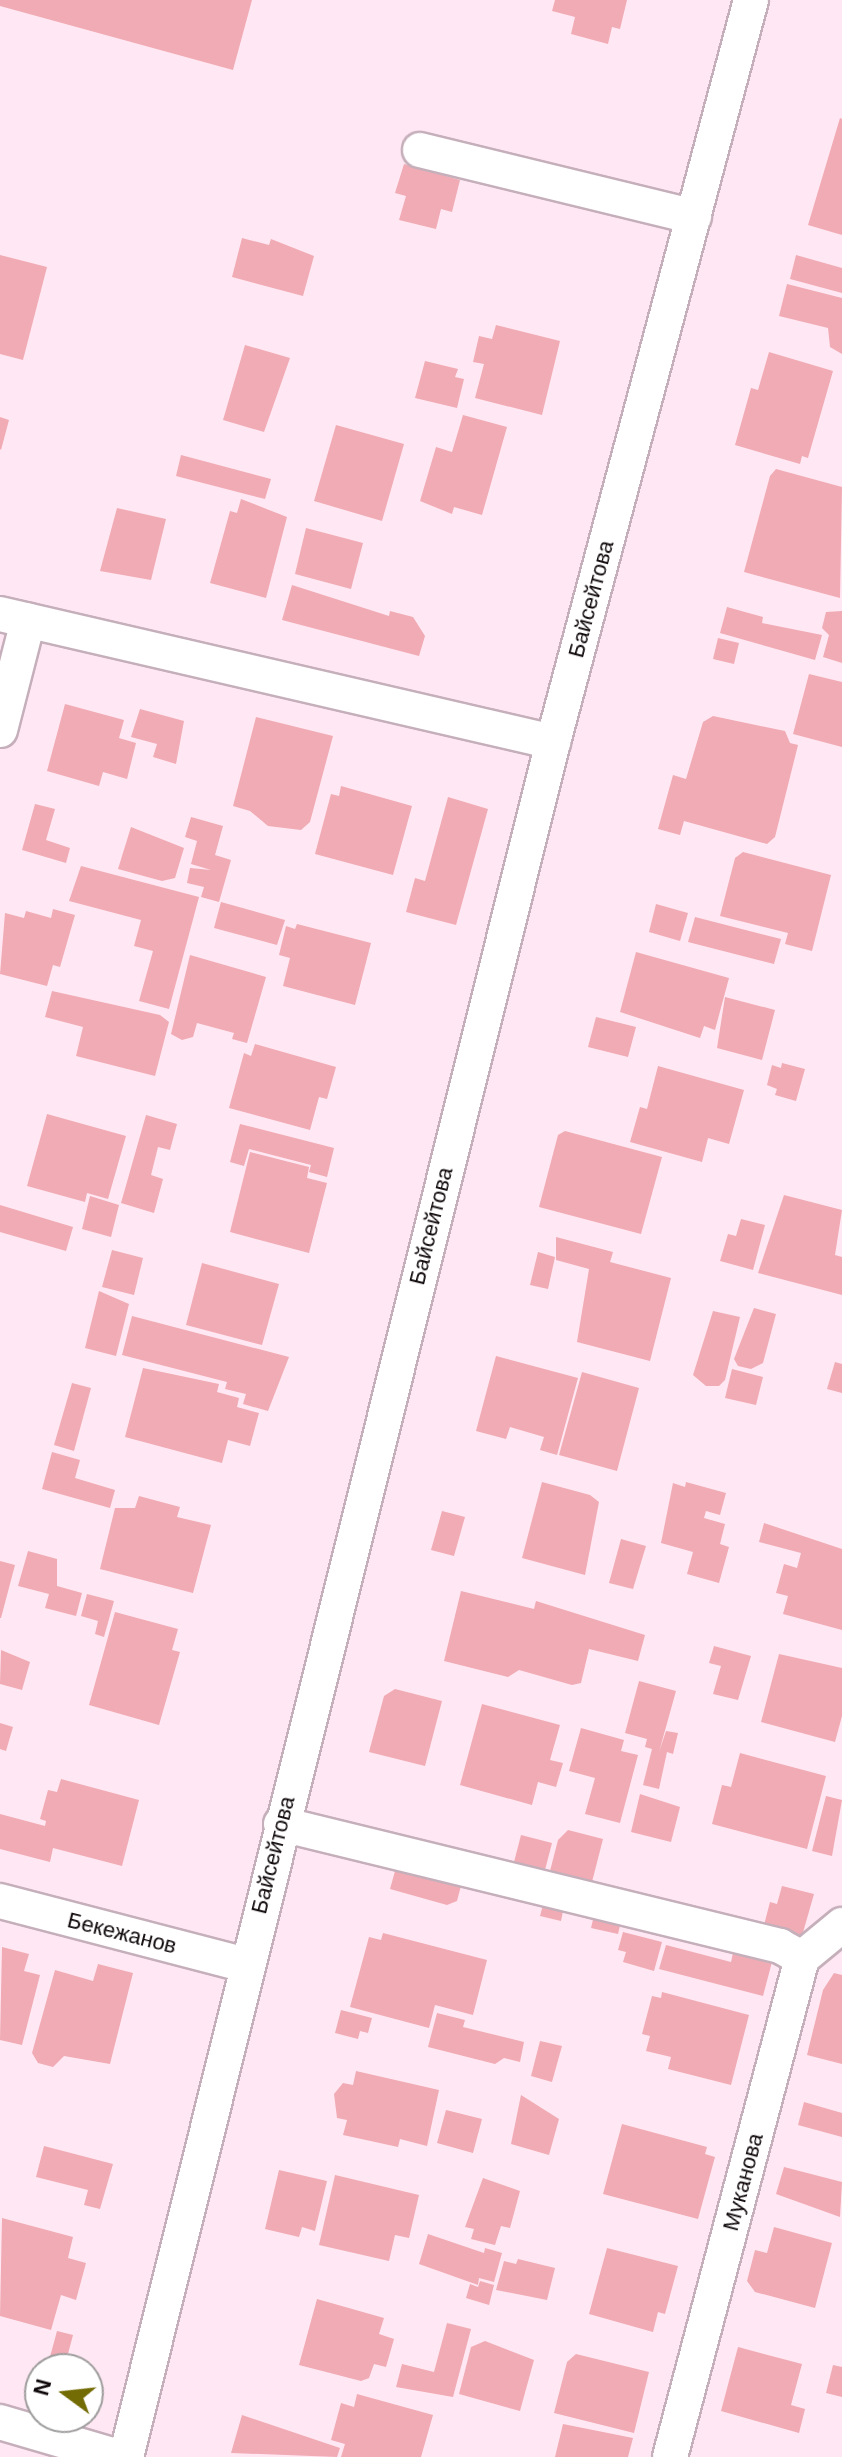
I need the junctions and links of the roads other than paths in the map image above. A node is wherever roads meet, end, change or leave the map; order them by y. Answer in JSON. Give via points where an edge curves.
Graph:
{"nodes":[{"id":1,"x":751,"y":0,"type":"edge"},
{"id":2,"x":420,"y":150,"type":"dead end"},
{"id":3,"x":694,"y":217,"type":"junction"},
{"id":4,"x":14,"y":618,"type":"edge"},
{"id":5,"x":0,"y":730,"type":"edge"},
{"id":6,"x":553,"y":742,"type":"junction"},
{"id":7,"x":281,"y":1824,"type":"junction"},
{"id":8,"x":0,"y":1901,"type":"edge"},
{"id":9,"x":840,"y":1930,"type":"edge"},
{"id":10,"x":802,"y":1958,"type":"junction"},
{"id":11,"x":245,"y":1965,"type":"junction"},
{"id":12,"x":0,"y":2422,"type":"edge"},
{"id":13,"x":119,"y":2457,"type":"edge"},
{"id":14,"x":126,"y":2457,"type":"edge"},
{"id":15,"x":670,"y":2457,"type":"edge"}],
"edges":[{"from":1,"to":3,"type":"street","name":"Байсейтова"},
{"from":2,"to":3,"type":"street"},
{"from":3,"to":6,"type":"street","name":"Байсейтова"},
{"from":4,"to":5,"type":"street"},
{"from":4,"to":6,"type":"street"},
{"from":6,"to":7,"type":"street","name":"Байсейтова"},
{"from":7,"to":10,"type":"street","via":[[780,1946]]},
{"from":7,"to":11,"type":"street","name":"Байсейтова"},
{"from":8,"to":11,"type":"street","name":"Бекежанов"},
{"from":9,"to":10,"type":"street"},
{"from":10,"to":15,"type":"street","name":"Муканова"},
{"from":11,"to":14,"type":"street","name":"Байсейтова"},
{"from":12,"to":13,"type":"street"}]}
